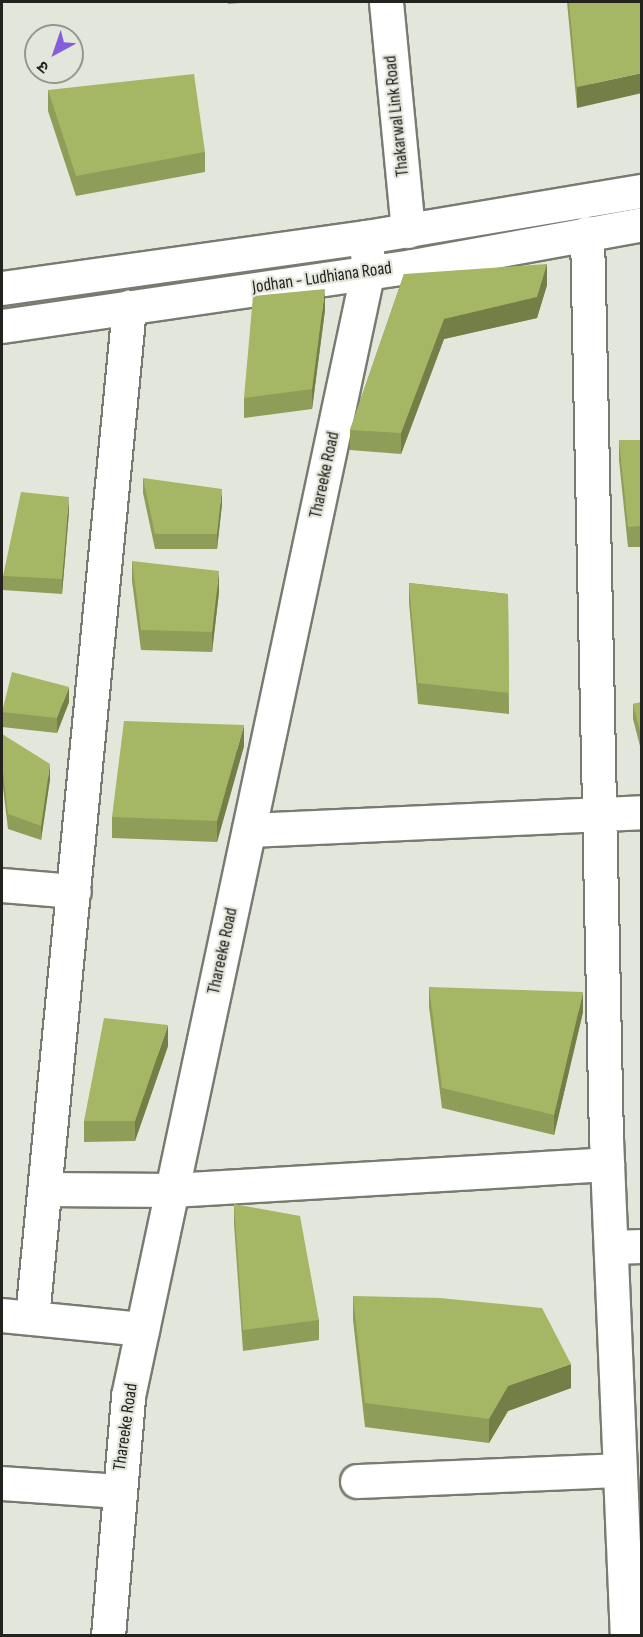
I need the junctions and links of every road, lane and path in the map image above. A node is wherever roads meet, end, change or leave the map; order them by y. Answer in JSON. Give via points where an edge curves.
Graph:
{"nodes":[{"id":1,"x":386,"y":2,"type":"edge"},
{"id":2,"x":642,"y":191,"type":"edge"},
{"id":3,"x":642,"y":224,"type":"edge"},
{"id":4,"x":408,"y":231,"type":"junction"},
{"id":5,"x":587,"y":233,"type":"junction"},
{"id":6,"x":366,"y":237,"type":"junction"},
{"id":7,"x":368,"y":270,"type":"junction"},
{"id":8,"x":2,"y":288,"type":"edge"},
{"id":9,"x":129,"y":307,"type":"junction"},
{"id":10,"x":2,"y":326,"type":"edge"},
{"id":11,"x":642,"y":812,"type":"edge"},
{"id":12,"x":599,"y":814,"type":"junction"},
{"id":13,"x":249,"y":830,"type":"junction"},
{"id":14,"x":2,"y":885,"type":"edge"},
{"id":15,"x":74,"y":891,"type":"junction"},
{"id":16,"x":607,"y":1164,"type":"junction"},
{"id":17,"x":45,"y":1189,"type":"junction"},
{"id":18,"x":172,"y":1190,"type":"junction"},
{"id":19,"x":626,"y":1246,"type":"edge"},
{"id":20,"x":17,"y":1316,"type":"edge"},
{"id":21,"x":142,"y":1329,"type":"junction"},
{"id":22,"x":618,"y":1470,"type":"junction"},
{"id":23,"x":357,"y":1481,"type":"dead end"},
{"id":24,"x":2,"y":1482,"type":"edge"},
{"id":25,"x":118,"y":1491,"type":"junction"},
{"id":26,"x":108,"y":1635,"type":"edge"},
{"id":27,"x":627,"y":1635,"type":"edge"}],
"edges":[{"from":1,"to":4,"type":"street","name":"Thakarwal Link Road"},
{"from":2,"to":4,"type":"street","name":"Jodhan - Ludhiana Road"},
{"from":3,"to":5,"type":"street","name":"Jodhan - Ludhiana Road"},
{"from":4,"to":6,"type":"street","name":"Jodhan - Ludhiana Road"},
{"from":5,"to":7,"type":"street","name":"Jodhan - Ludhiana Road"},
{"from":5,"to":12,"type":"street"},
{"from":6,"to":7,"type":"street","name":"Thareeke Road"},
{"from":6,"to":8,"type":"street","name":"Jodhan - Ludhiana Road"},
{"from":7,"to":9,"type":"street","name":"Jodhan - Ludhiana Road"},
{"from":7,"to":13,"type":"street","name":"Thareeke Road"},
{"from":9,"to":10,"type":"street","name":"Jodhan - Ludhiana Road"},
{"from":9,"to":15,"type":"street"},
{"from":11,"to":12,"type":"street"},
{"from":12,"to":13,"type":"street"},
{"from":12,"to":16,"type":"street"},
{"from":13,"to":18,"type":"street","name":"Thareeke Road"},
{"from":14,"to":15,"type":"street"},
{"from":15,"to":17,"type":"street"},
{"from":16,"to":18,"type":"street"},
{"from":16,"to":19,"type":"street"},
{"from":17,"to":18,"type":"street"},
{"from":17,"to":20,"type":"street"},
{"from":18,"to":21,"type":"street","name":"Thareeke Road"},
{"from":19,"to":22,"type":"street"},
{"from":20,"to":21,"type":"street"},
{"from":21,"to":25,"type":"street","name":"Thareeke Road","via":[[123,1431]]},
{"from":22,"to":23,"type":"street"},
{"from":22,"to":27,"type":"street"},
{"from":24,"to":25,"type":"street"},
{"from":25,"to":26,"type":"street","name":"Thareeke Road"}]}
